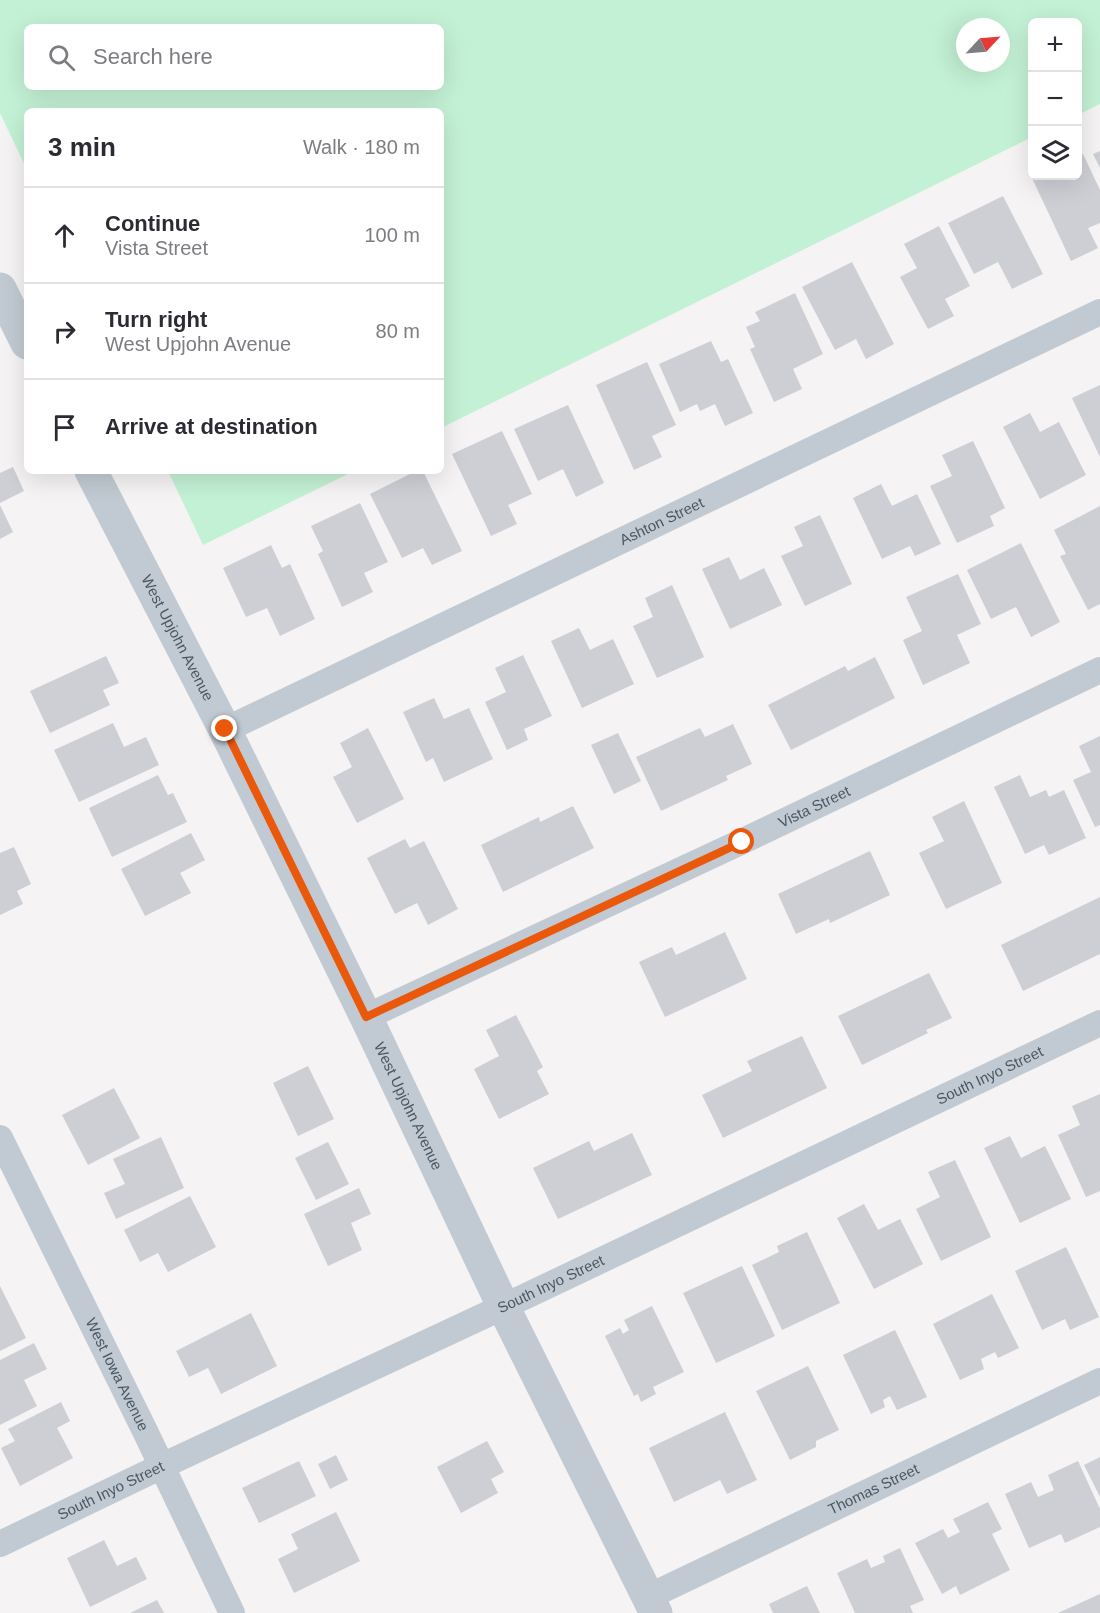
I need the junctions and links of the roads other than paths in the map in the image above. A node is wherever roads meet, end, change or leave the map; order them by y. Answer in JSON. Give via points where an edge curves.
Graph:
{"nodes":[{"id":1,"x":0,"y":289,"type":"edge"},
{"id":2,"x":1100,"y":312,"type":"edge"},
{"id":3,"x":24,"y":337,"type":"edge"},
{"id":4,"x":93,"y":474,"type":"edge"},
{"id":5,"x":1100,"y":670,"type":"edge"},
{"id":6,"x":225,"y":729,"type":"junction"},
{"id":7,"x":366,"y":1017,"type":"junction"},
{"id":8,"x":1100,"y":1023,"type":"edge"},
{"id":9,"x":0,"y":1138,"type":"edge"},
{"id":10,"x":503,"y":1306,"type":"junction"},
{"id":11,"x":1100,"y":1381,"type":"edge"},
{"id":12,"x":162,"y":1466,"type":"junction"},
{"id":13,"x":0,"y":1544,"type":"edge"},
{"id":14,"x":652,"y":1605,"type":"edge"},
{"id":15,"x":232,"y":1613,"type":"edge"}],
"edges":[{"from":1,"to":3,"type":"street"},
{"from":2,"to":6,"type":"street","name":"Ashton Street"},
{"from":4,"to":6,"type":"street","name":"West Upjohn Avenue"},
{"from":5,"to":7,"type":"street","name":"Vista Street"},
{"from":6,"to":7,"type":"street","name":"West Upjohn Avenue"},
{"from":7,"to":10,"type":"street","name":"West Upjohn Avenue"},
{"from":8,"to":10,"type":"street","name":"South Inyo Street"},
{"from":9,"to":12,"type":"street","name":"West Iowa Avenue"},
{"from":10,"to":12,"type":"street","name":"South Inyo Street"},
{"from":10,"to":14,"type":"street","name":"West Upjohn Avenue"},
{"from":11,"to":14,"type":"street","name":"Thomas Street"},
{"from":12,"to":13,"type":"street","name":"South Inyo Street"},
{"from":12,"to":15,"type":"street","name":"West Iowa Avenue"}]}
